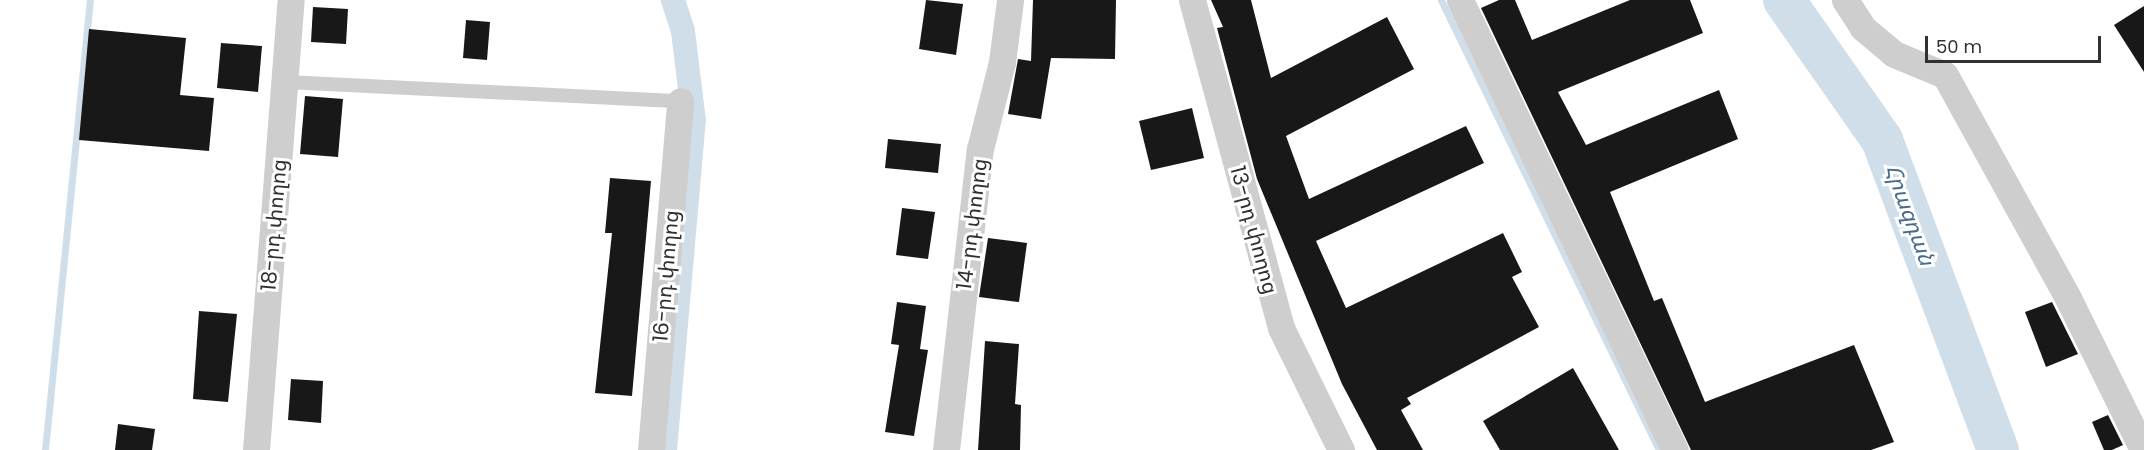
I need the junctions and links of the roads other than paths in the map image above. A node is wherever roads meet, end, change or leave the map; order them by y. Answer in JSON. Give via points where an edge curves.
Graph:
{"nodes":[{"id":1,"x":291,"y":0,"type":"edge"},
{"id":2,"x":1010,"y":0,"type":"edge"},
{"id":3,"x":1192,"y":0,"type":"edge"},
{"id":4,"x":1460,"y":0,"type":"edge"},
{"id":5,"x":1845,"y":0,"type":"edge"},
{"id":6,"x":286,"y":82,"type":"junction"},
{"id":7,"x":680,"y":101,"type":"joint"},
{"id":8,"x":256,"y":450,"type":"edge"},
{"id":9,"x":651,"y":450,"type":"edge"},
{"id":10,"x":946,"y":450,"type":"edge"},
{"id":11,"x":1341,"y":450,"type":"edge"},
{"id":12,"x":1675,"y":450,"type":"edge"},
{"id":13,"x":2143,"y":450,"type":"edge"}],
"edges":[{"from":1,"to":6,"type":"street","name":"18-րդ փողոց"},
{"from":2,"to":10,"type":"street","name":"14-րդ փողոց","via":[[1002,62],[980,149]]},
{"from":3,"to":11,"type":"street","name":"13-րդ փողոց","via":[[1281,328]]},
{"from":4,"to":12,"type":"street"},
{"from":5,"to":13,"type":"street","via":[[1863,28],[1894,54],[1945,75],[2068,298]]},
{"from":6,"to":7,"type":"lane"},
{"from":6,"to":8,"type":"street","name":"18-րդ փողոց"},
{"from":7,"to":9,"type":"street","name":"16-րդ փողոց"}]}
